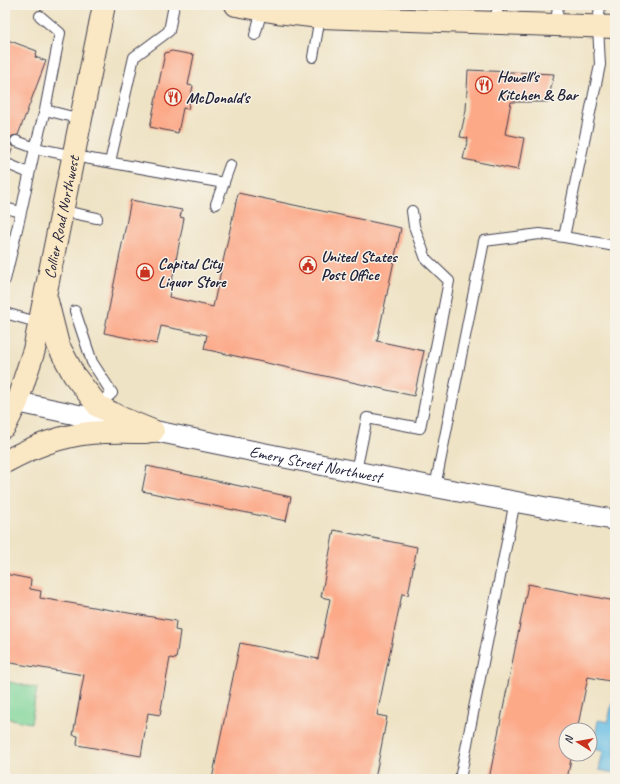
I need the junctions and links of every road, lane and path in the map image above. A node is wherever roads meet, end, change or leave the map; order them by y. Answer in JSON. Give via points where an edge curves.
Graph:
{"nodes":[{"id":1,"x":104,"y":5,"type":"edge"},
{"id":2,"x":174,"y":5,"type":"edge"},
{"id":3,"x":600,"y":5,"type":"edge"},
{"id":4,"x":249,"y":7,"type":"edge"},
{"id":5,"x":360,"y":12,"type":"edge"},
{"id":6,"x":496,"y":14,"type":"edge"},
{"id":7,"x":557,"y":15,"type":"edge"},
{"id":8,"x":40,"y":16,"type":"dead end"},
{"id":9,"x":320,"y":18,"type":"junction"},
{"id":10,"x":607,"y":27,"type":"edge"},
{"id":11,"x":256,"y":35,"type":"dead end"},
{"id":12,"x":313,"y":57,"type":"dead end"},
{"id":13,"x":45,"y":110,"type":"junction"},
{"id":14,"x":81,"y":119,"type":"junction"},
{"id":15,"x":16,"y":141,"type":"dead end"},
{"id":16,"x":34,"y":148,"type":"junction"},
{"id":17,"x":74,"y":156,"type":"junction"},
{"id":18,"x":110,"y":162,"type":"junction"},
{"id":19,"x":5,"y":163,"type":"edge"},
{"id":20,"x":230,"y":164,"type":"dead end"},
{"id":21,"x":29,"y":173,"type":"junction"},
{"id":22,"x":224,"y":183,"type":"junction"},
{"id":23,"x":216,"y":204,"type":"dead end"},
{"id":24,"x":5,"y":208,"type":"edge"},
{"id":25,"x":63,"y":211,"type":"junction"},
{"id":26,"x":412,"y":211,"type":"dead end"},
{"id":27,"x":21,"y":212,"type":"junction"},
{"id":28,"x":97,"y":218,"type":"dead end"},
{"id":29,"x":564,"y":237,"type":"junction"},
{"id":30,"x":615,"y":246,"type":"edge"},
{"id":31,"x":7,"y":260,"type":"edge"},
{"id":32,"x":5,"y":280,"type":"edge"},
{"id":33,"x":46,"y":296,"type":"junction"},
{"id":34,"x":75,"y":311,"type":"dead end"},
{"id":35,"x":5,"y":313,"type":"edge"},
{"id":36,"x":40,"y":323,"type":"junction"},
{"id":37,"x":17,"y":402,"type":"junction"},
{"id":38,"x":98,"y":406,"type":"junction"},
{"id":39,"x":5,"y":426,"type":"edge"},
{"id":40,"x":153,"y":431,"type":"junction"},
{"id":41,"x":5,"y":462,"type":"edge"},
{"id":42,"x":356,"y":471,"type":"junction"},
{"id":43,"x":435,"y":487,"type":"junction"},
{"id":44,"x":515,"y":500,"type":"junction"},
{"id":45,"x":615,"y":520,"type":"edge"},
{"id":46,"x":460,"y":779,"type":"edge"}],
"edges":[{"from":1,"to":14,"type":"street","name":"Collier Road Northwest"},
{"from":2,"to":18,"type":"lane","via":[[169,31],[134,57]]},
{"from":3,"to":10,"type":"lane"},
{"from":4,"to":9,"type":"street"},
{"from":4,"to":11,"type":"lane"},
{"from":5,"to":6,"type":"street"},
{"from":5,"to":9,"type":"street"},
{"from":6,"to":7,"type":"street"},
{"from":7,"to":10,"type":"street"},
{"from":8,"to":13,"type":"lane","via":[[60,33]]},
{"from":9,"to":12,"type":"lane"},
{"from":10,"to":29,"type":"lane"},
{"from":13,"to":14,"type":"lane"},
{"from":13,"to":16,"type":"lane"},
{"from":14,"to":17,"type":"street","name":"Collier Road Northwest"},
{"from":15,"to":16,"type":"lane"},
{"from":16,"to":17,"type":"lane"},
{"from":16,"to":21,"type":"lane"},
{"from":17,"to":18,"type":"lane"},
{"from":17,"to":25,"type":"street","name":"Collier Road Northwest"},
{"from":18,"to":22,"type":"lane"},
{"from":19,"to":21,"type":"lane"},
{"from":20,"to":22,"type":"lane"},
{"from":21,"to":27,"type":"lane"},
{"from":22,"to":23,"type":"lane"},
{"from":24,"to":27,"type":"lane"},
{"from":25,"to":28,"type":"lane"},
{"from":25,"to":33,"type":"street","name":"Collier Road Northwest"},
{"from":26,"to":42,"type":"lane","via":[[414,226],[426,259],[449,281],[420,428],[367,418]]},
{"from":27,"to":31,"type":"lane"},
{"from":29,"to":30,"type":"lane"},
{"from":29,"to":43,"type":"lane","via":[[540,234],[484,241]]},
{"from":31,"to":32,"type":"lane"},
{"from":33,"to":36,"type":"street","name":"Collier Road Northwest"},
{"from":33,"to":38,"type":"street","via":[[58,345],[74,375]]},
{"from":34,"to":38,"type":"lane","via":[[92,362],[112,393]]},
{"from":35,"to":36,"type":"lane"},
{"from":36,"to":37,"type":"street","name":"Collier Road Northwest"},
{"from":37,"to":39,"type":"street","name":"Collier Road Northwest"},
{"from":37,"to":40,"type":"street","name":"Emery Street Northwest"},
{"from":38,"to":40,"type":"street"},
{"from":40,"to":41,"type":"street","via":[[90,433],[55,440]]},
{"from":40,"to":42,"type":"street","name":"Emery Street Northwest"},
{"from":42,"to":43,"type":"street","name":"Emery Street Northwest"},
{"from":43,"to":44,"type":"street","name":"Emery Street Northwest"},
{"from":44,"to":45,"type":"street","name":"Emery Street Northwest"},
{"from":44,"to":46,"type":"lane"}]}
